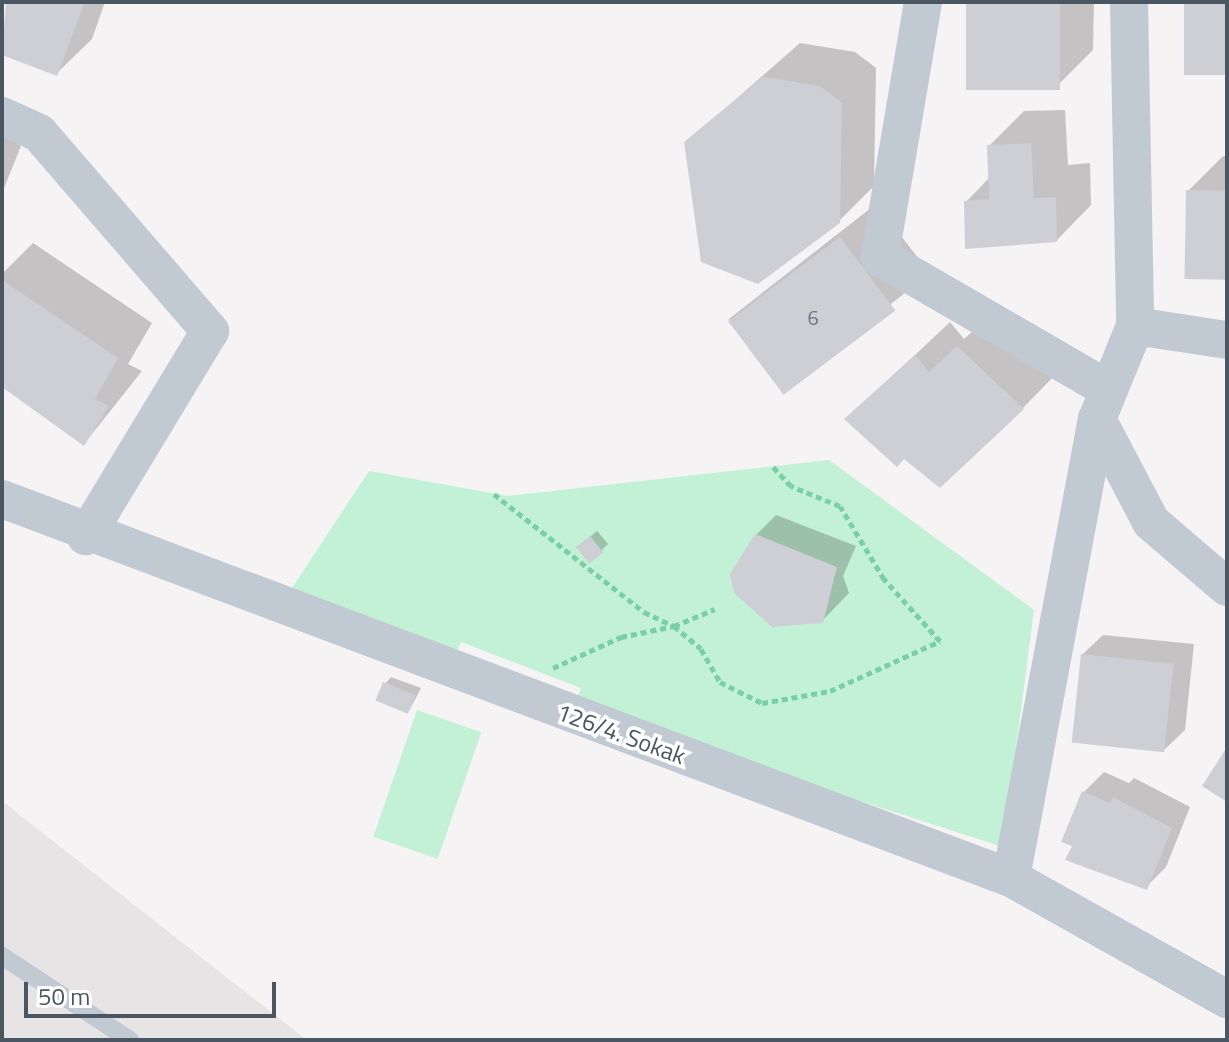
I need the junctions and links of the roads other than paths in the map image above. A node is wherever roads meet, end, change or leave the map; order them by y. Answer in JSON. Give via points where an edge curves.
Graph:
{"nodes":[{"id":1,"x":923,"y":2,"type":"edge"},
{"id":2,"x":1129,"y":2,"type":"edge"},
{"id":3,"x":2,"y":116,"type":"edge"},
{"id":4,"x":1135,"y":326,"type":"junction"},
{"id":5,"x":1227,"y":340,"type":"edge"},
{"id":6,"x":1102,"y":404,"type":"junction"},
{"id":7,"x":2,"y":499,"type":"edge"},
{"id":8,"x":86,"y":536,"type":"junction"},
{"id":9,"x":1227,"y":587,"type":"edge"},
{"id":10,"x":1011,"y":878,"type":"junction"},
{"id":11,"x":2,"y":956,"type":"edge"},
{"id":12,"x":1227,"y":999,"type":"edge"},
{"id":13,"x":130,"y":1040,"type":"edge"}],
"edges":[{"from":1,"to":6,"type":"street","via":[[880,257]]},
{"from":2,"to":4,"type":"street"},
{"from":3,"to":8,"type":"street","via":[[39,133],[210,331]]},
{"from":4,"to":5,"type":"street"},
{"from":4,"to":6,"type":"street"},
{"from":6,"to":9,"type":"street","via":[[1151,522]]},
{"from":6,"to":10,"type":"street"},
{"from":7,"to":8,"type":"street","name":"126/4. Sokak"},
{"from":8,"to":10,"type":"street","name":"126/4. Sokak"},
{"from":10,"to":12,"type":"street","name":"126/4. Sokak"},
{"from":11,"to":13,"type":"lane"}]}
